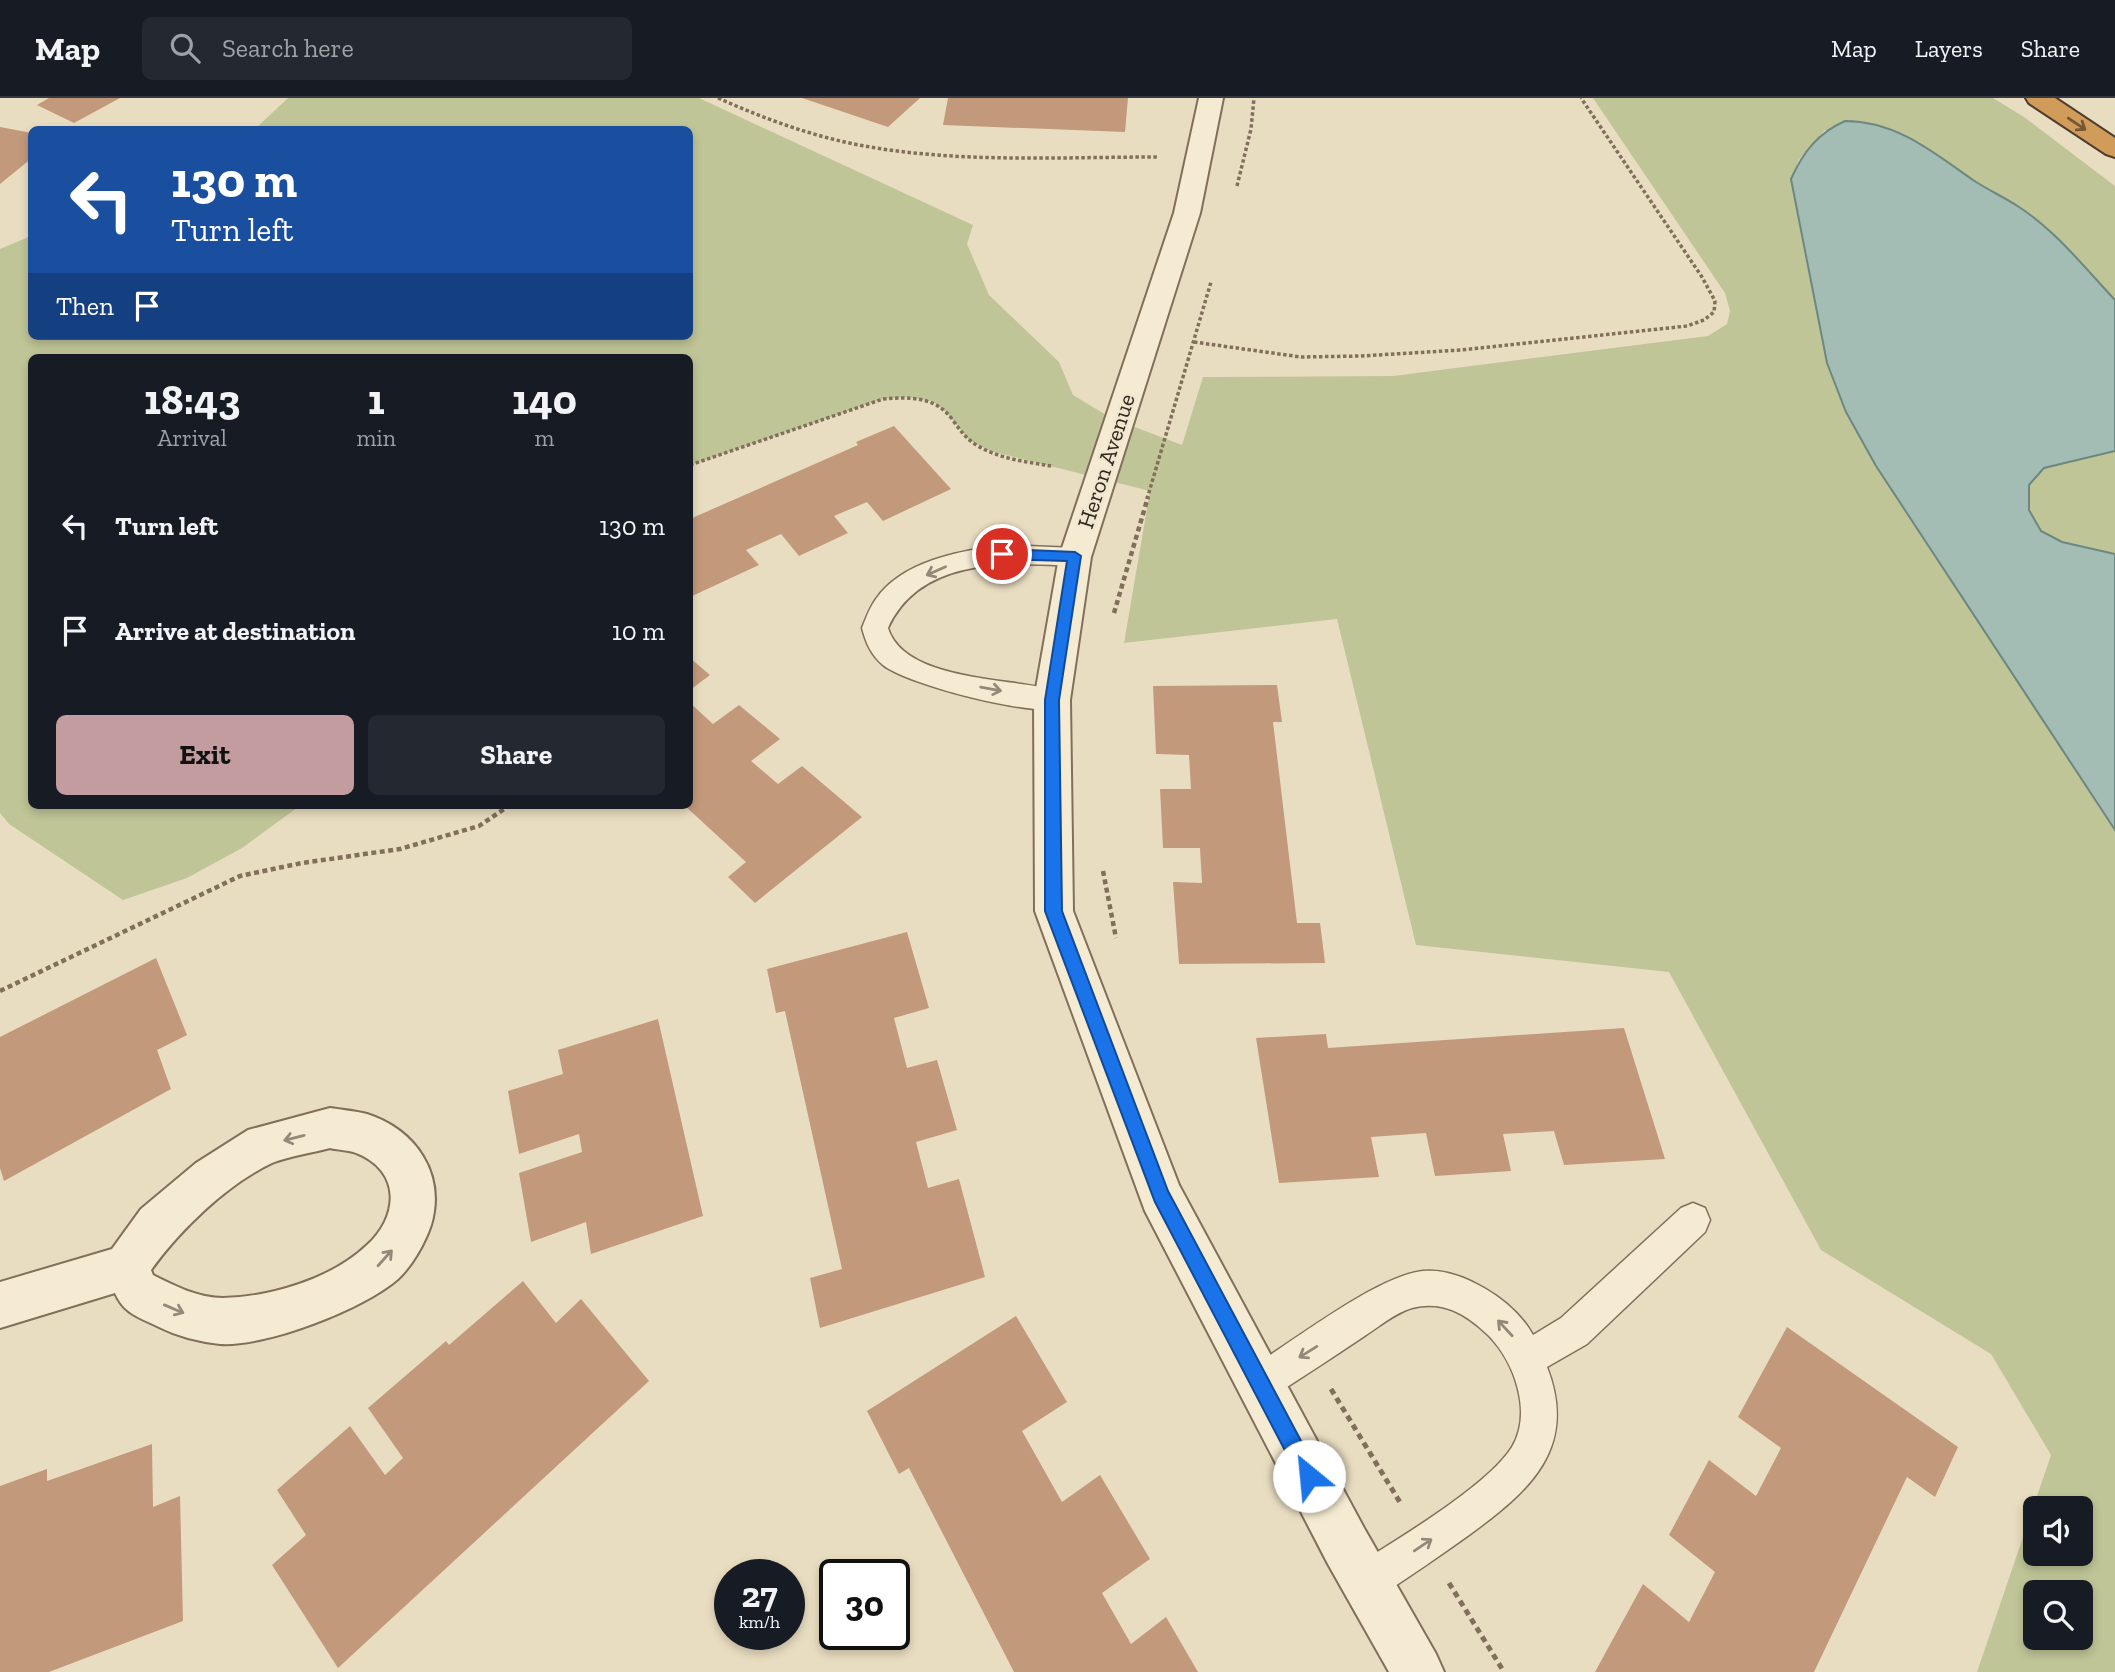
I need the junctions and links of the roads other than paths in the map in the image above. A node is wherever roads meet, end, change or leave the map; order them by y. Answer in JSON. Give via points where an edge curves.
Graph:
{"nodes":[{"id":1,"x":1211,"y":98,"type":"edge"},
{"id":2,"x":2038,"y":98,"type":"edge"},
{"id":3,"x":2115,"y":149,"type":"edge"},
{"id":4,"x":1075,"y":556,"type":"junction"},
{"id":5,"x":1052,"y":700,"type":"junction"},
{"id":6,"x":1693,"y":1220,"type":"dead end"},
{"id":7,"x":125,"y":1267,"type":"junction"},
{"id":8,"x":0,"y":1305,"type":"edge"},
{"id":9,"x":1527,"y":1359,"type":"junction"},
{"id":10,"x":1260,"y":1382,"type":"junction"},
{"id":11,"x":1366,"y":1582,"type":"junction"},
{"id":12,"x":1418,"y":1672,"type":"edge"}],
"edges":[{"from":1,"to":4,"type":"street","name":"Heron Avenue","via":[[1187,213]]},
{"from":2,"to":3,"type":"highway","one_way":true},
{"from":4,"to":5,"type":"street","name":"Heron Avenue"},
{"from":4,"to":5,"type":"lane","one_way":true,"via":[[1002,554],[958,561],[908,583],[886,604],[875,628],[882,648],[905,667],[950,682]]},
{"from":5,"to":10,"type":"street","name":"Heron Avenue","via":[[1054,911],[1161,1196]]},
{"from":6,"to":9,"type":"lane","via":[[1574,1331]]},
{"from":7,"to":7,"type":"street","one_way":true,"via":[[137,1291],[180,1313],[222,1321],[306,1304],[354,1282],[383,1262],[407,1229],[414,1206],[412,1176],[389,1150],[365,1133],[330,1128],[263,1145],[211,1178],[166,1217]]},
{"from":7,"to":8,"type":"street"},
{"from":9,"to":10,"type":"lane","one_way":true,"via":[[1512,1333],[1464,1295],[1440,1288],[1419,1289],[1393,1298]]},
{"from":11,"to":9,"type":"lane","one_way":true,"via":[[1502,1487],[1521,1467],[1534,1441],[1537,1421],[1537,1389]]},
{"from":10,"to":11,"type":"street","name":"Heron Avenue"},
{"from":11,"to":12,"type":"street","name":"Heron Avenue"}]}
